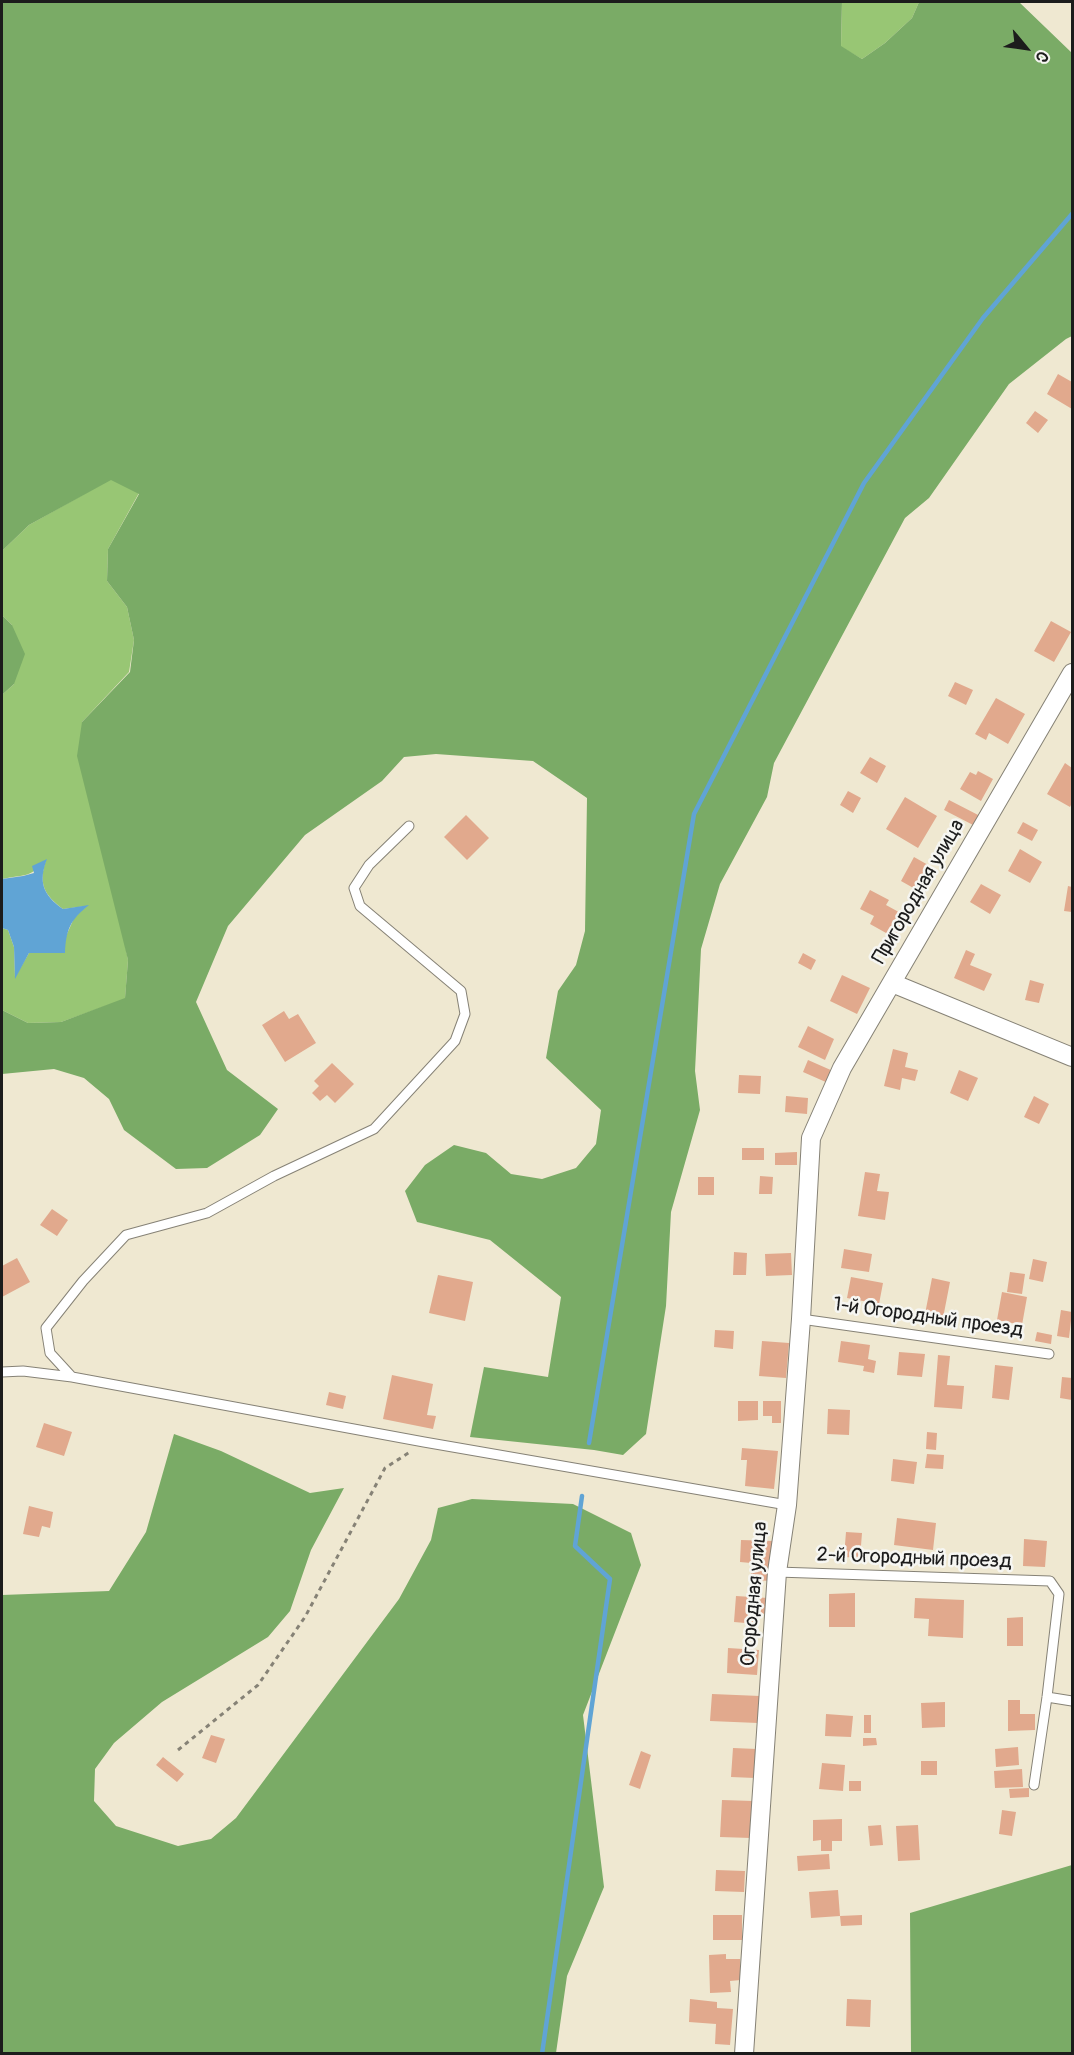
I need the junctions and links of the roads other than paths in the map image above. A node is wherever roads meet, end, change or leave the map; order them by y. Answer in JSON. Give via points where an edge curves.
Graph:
{"nodes":[{"id":1,"x":1072,"y":673,"type":"edge"},
{"id":2,"x":409,"y":826,"type":"dead end"},
{"id":3,"x":892,"y":983,"type":"junction"},
{"id":4,"x":1072,"y":1057,"type":"edge"},
{"id":5,"x":811,"y":1138,"type":"joint"},
{"id":6,"x":801,"y":1318,"type":"junction"},
{"id":7,"x":1049,"y":1354,"type":"dead end"},
{"id":8,"x":2,"y":1372,"type":"edge"},
{"id":9,"x":72,"y":1377,"type":"junction"},
{"id":10,"x":787,"y":1505,"type":"junction"},
{"id":11,"x":777,"y":1572,"type":"junction"},
{"id":12,"x":1047,"y":1697,"type":"junction"},
{"id":13,"x":1072,"y":1701,"type":"edge"},
{"id":14,"x":1034,"y":1785,"type":"dead end"},
{"id":15,"x":744,"y":2054,"type":"edge"}],
"edges":[{"from":1,"to":3,"type":"street","name":"Пригородная улица"},
{"from":2,"to":9,"type":"lane","via":[[369,865],[354,888],[360,906],[461,991],[465,1014],[455,1041],[374,1129],[207,1212],[126,1235],[46,1328],[50,1353]]},
{"from":3,"to":4,"type":"street"},
{"from":3,"to":5,"type":"street","name":"Пригородная улица","via":[[842,1068]]},
{"from":5,"to":6,"type":"street","name":"Огородная улица"},
{"from":6,"to":7,"type":"lane","name":"1-й Огородный проезд"},
{"from":6,"to":10,"type":"street","name":"Огородная улица"},
{"from":8,"to":9,"type":"lane"},
{"from":9,"to":10,"type":"lane"},
{"from":10,"to":11,"type":"street","name":"Огородная улица"},
{"from":11,"to":12,"type":"lane","name":"2-й Огородный проезд","via":[[1050,1581],[1059,1594]]},
{"from":11,"to":15,"type":"street","name":"Огородная улица"},
{"from":12,"to":13,"type":"lane"},
{"from":12,"to":14,"type":"lane"}]}
